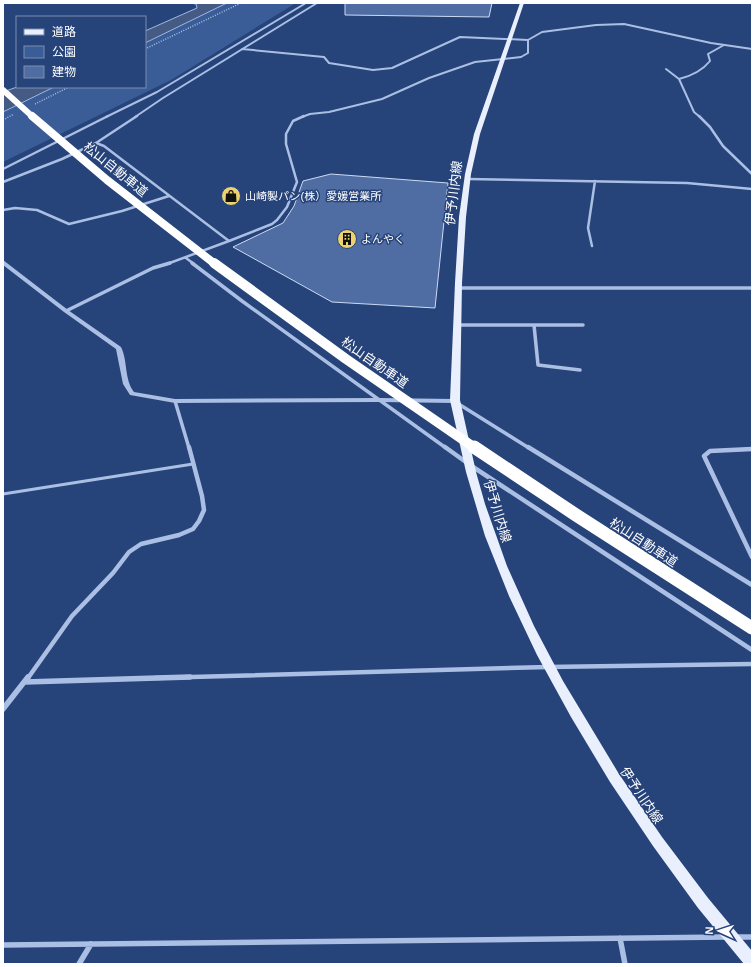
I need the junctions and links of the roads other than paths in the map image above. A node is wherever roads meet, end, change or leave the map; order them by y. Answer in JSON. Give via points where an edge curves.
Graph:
{"nodes":[{"id":1,"x":306,"y":3,"type":"edge"},
{"id":2,"x":317,"y":3,"type":"edge"},
{"id":3,"x":522,"y":3,"type":"edge"},
{"id":4,"x":510,"y":39,"type":"junction"},
{"id":5,"x":528,"y":40,"type":"junction"},
{"id":6,"x":724,"y":45,"type":"junction"},
{"id":7,"x":242,"y":49,"type":"junction"},
{"id":8,"x":752,"y":49,"type":"edge"},
{"id":9,"x":503,"y":59,"type":"junction"},
{"id":10,"x":666,"y":69,"type":"dead end"},
{"id":11,"x":679,"y":79,"type":"junction"},
{"id":12,"x":3,"y":90,"type":"edge"},
{"id":13,"x":96,"y":143,"type":"junction"},
{"id":14,"x":3,"y":169,"type":"edge"},
{"id":15,"x":752,"y":174,"type":"edge"},
{"id":16,"x":468,"y":179,"type":"junction"},
{"id":17,"x":595,"y":181,"type":"junction"},
{"id":18,"x":3,"y":182,"type":"edge"},
{"id":19,"x":752,"y":189,"type":"edge"},
{"id":20,"x":169,"y":196,"type":"junction"},
{"id":21,"x":3,"y":210,"type":"edge"},
{"id":22,"x":229,"y":241,"type":"junction"},
{"id":23,"x":592,"y":246,"type":"dead end"},
{"id":24,"x":186,"y":258,"type":"junction"},
{"id":25,"x":3,"y":262,"type":"edge"},
{"id":26,"x":458,"y":288,"type":"junction"},
{"id":27,"x":752,"y":288,"type":"edge"},
{"id":28,"x":66,"y":311,"type":"junction"},
{"id":29,"x":458,"y":325,"type":"junction"},
{"id":30,"x":534,"y":325,"type":"junction"},
{"id":31,"x":583,"y":325,"type":"dead end"},
{"id":32,"x":580,"y":370,"type":"dead end"},
{"id":33,"x":379,"y":400,"type":"junction"},
{"id":34,"x":175,"y":401,"type":"junction"},
{"id":35,"x":455,"y":401,"type":"junction"},
{"id":36,"x":752,"y":449,"type":"edge"},
{"id":37,"x":193,"y":464,"type":"junction"},
{"id":38,"x":470,"y":465,"type":"junction"},
{"id":39,"x":3,"y":494,"type":"edge"},
{"id":40,"x":752,"y":557,"type":"edge"},
{"id":41,"x":752,"y":585,"type":"edge"},
{"id":42,"x":752,"y":628,"type":"edge"},
{"id":43,"x":752,"y":650,"type":"edge"},
{"id":44,"x":752,"y":664,"type":"edge"},
{"id":45,"x":548,"y":667,"type":"junction"},
{"id":46,"x":25,"y":682,"type":"junction"},
{"id":47,"x":3,"y":709,"type":"edge"},
{"id":48,"x":730,"y":937,"type":"junction"},
{"id":49,"x":752,"y":937,"type":"edge"},
{"id":50,"x":620,"y":938,"type":"junction"},
{"id":51,"x":91,"y":944,"type":"junction"},
{"id":52,"x":3,"y":945,"type":"edge"},
{"id":53,"x":752,"y":962,"type":"edge"},
{"id":54,"x":78,"y":964,"type":"edge"},
{"id":55,"x":625,"y":964,"type":"edge"}],
"edges":[{"from":1,"to":14,"type":"street","via":[[157,92]]},
{"from":2,"to":7,"type":"street"},
{"from":3,"to":4,"type":"main road","name":"伊予川内線"},
{"from":4,"to":5,"type":"street"},
{"from":4,"to":7,"type":"street","via":[[460,37],[392,68],[373,70],[329,63],[324,57]]},
{"from":4,"to":9,"type":"main road","name":"伊予川内線"},
{"from":5,"to":6,"type":"street","via":[[542,32],[616,24],[638,26]]},
{"from":5,"to":9,"type":"street","via":[[526,55]]},
{"from":6,"to":8,"type":"street"},
{"from":6,"to":11,"type":"street","via":[[708,54],[708,64],[696,73]]},
{"from":7,"to":13,"type":"street"},
{"from":9,"to":16,"type":"main road","name":"伊予川内線","via":[[483,113]]},
{"from":9,"to":22,"type":"street","via":[[475,62],[444,72],[382,99],[310,114],[294,120],[285,136],[285,145],[297,181],[292,197],[277,220]]},
{"from":10,"to":11,"type":"street"},
{"from":11,"to":15,"type":"street","via":[[694,112],[723,146]]},
{"from":12,"to":42,"type":"highway","name":"松山自動車道","bridge":true,"via":[[107,181],[214,264],[358,368],[544,494]]},
{"from":13,"to":18,"type":"street"},
{"from":13,"to":20,"type":"street","via":[[104,146]]},
{"from":16,"to":17,"type":"street"},
{"from":16,"to":26,"type":"main road","name":"伊予川内線"},
{"from":17,"to":19,"type":"street","via":[[687,183]]},
{"from":17,"to":23,"type":"street","via":[[588,228]]},
{"from":20,"to":21,"type":"street","via":[[69,224],[37,210]]},
{"from":20,"to":22,"type":"street"},
{"from":22,"to":24,"type":"street"},
{"from":24,"to":28,"type":"street","via":[[153,268]]},
{"from":24,"to":33,"type":"street"},
{"from":25,"to":28,"type":"street"},
{"from":26,"to":27,"type":"street"},
{"from":26,"to":29,"type":"main road","name":"伊予川内線"},
{"from":28,"to":34,"type":"street","via":[[119,348],[127,389],[132,394]]},
{"from":29,"to":30,"type":"street"},
{"from":29,"to":35,"type":"main road","name":"伊予川内線"},
{"from":30,"to":31,"type":"street"},
{"from":30,"to":32,"type":"street","via":[[538,365]]},
{"from":33,"to":34,"type":"street"},
{"from":33,"to":35,"type":"street"},
{"from":33,"to":38,"type":"street"},
{"from":34,"to":37,"type":"street"},
{"from":35,"to":38,"type":"main road","name":"伊予川内線"},
{"from":35,"to":41,"type":"street"},
{"from":36,"to":40,"type":"street","via":[[710,451],[704,456]]},
{"from":37,"to":39,"type":"lane"},
{"from":37,"to":46,"type":"street","via":[[204,510],[199,521],[192,529],[179,535],[141,544],[129,552],[113,574],[72,616]]},
{"from":38,"to":43,"type":"street"},
{"from":38,"to":45,"type":"main road","name":"伊予川内線","via":[[496,555]]},
{"from":44,"to":45,"type":"street"},
{"from":45,"to":46,"type":"street"},
{"from":45,"to":48,"type":"main road","name":"伊予川内線","via":[[602,760],[648,830]]},
{"from":46,"to":47,"type":"street"},
{"from":48,"to":49,"type":"street"},
{"from":48,"to":50,"type":"street"},
{"from":48,"to":53,"type":"main road","name":"伊予川内線"},
{"from":50,"to":51,"type":"street"},
{"from":50,"to":55,"type":"street"},
{"from":51,"to":52,"type":"street"},
{"from":51,"to":54,"type":"street"}]}
